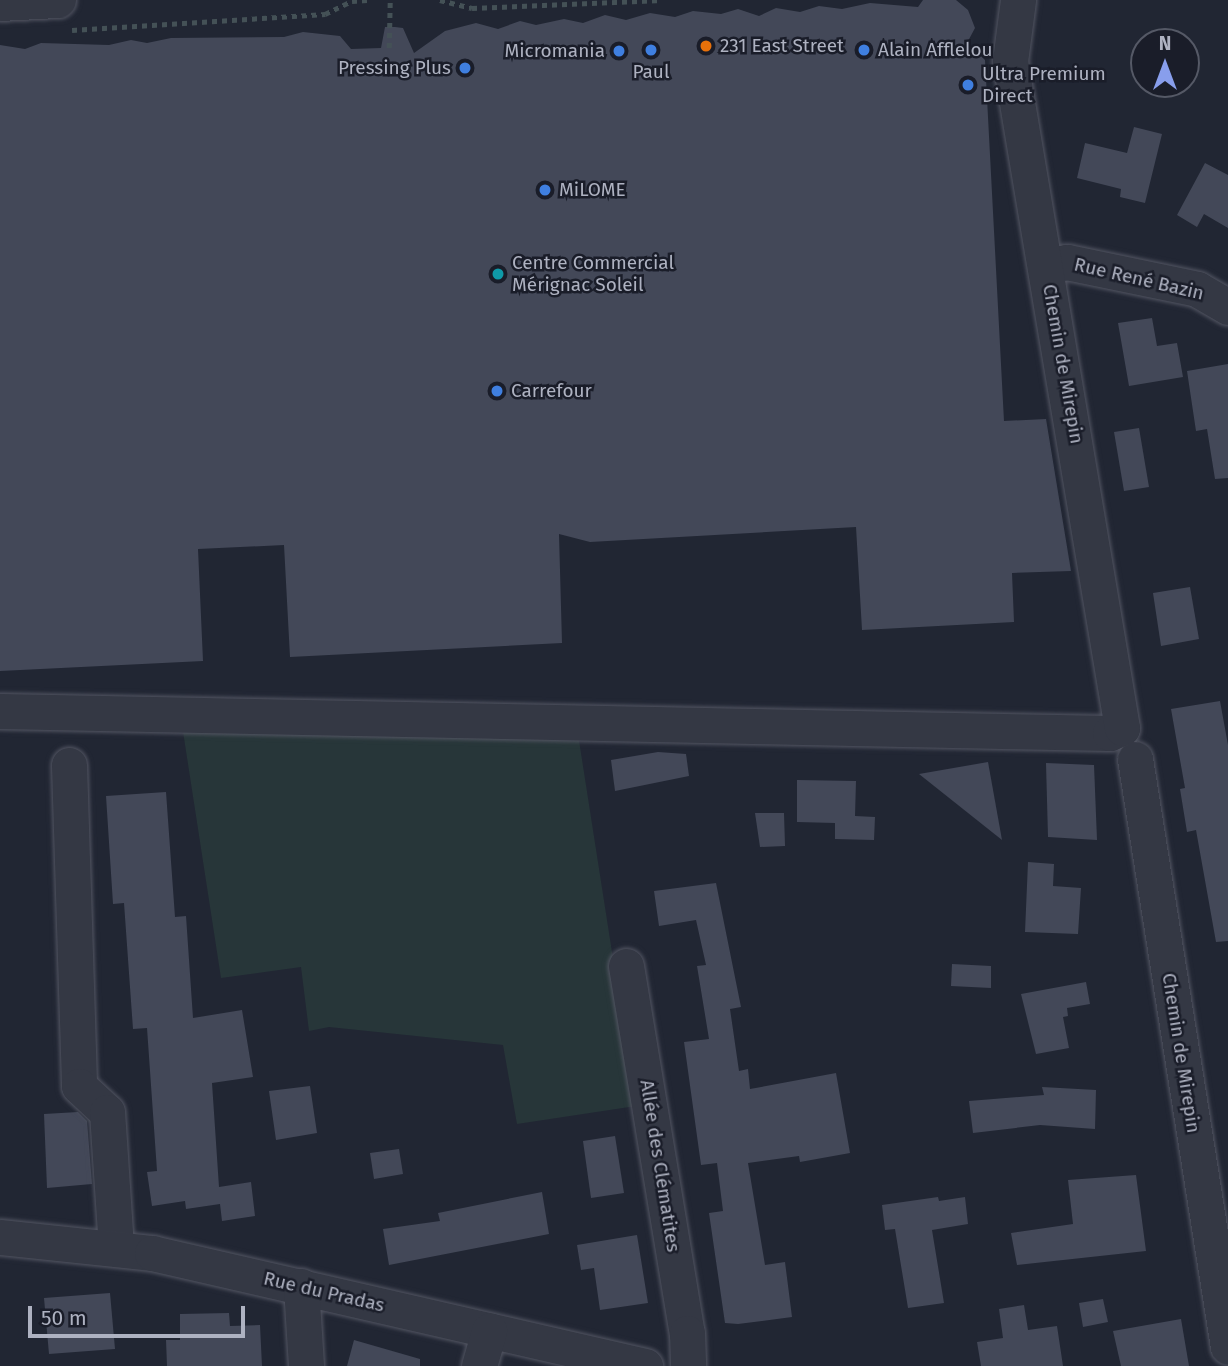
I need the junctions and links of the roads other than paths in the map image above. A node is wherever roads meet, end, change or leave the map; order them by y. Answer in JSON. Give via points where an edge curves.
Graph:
{"nodes":[{"id":1,"x":1018,"y":0,"type":"edge"},
{"id":2,"x":0,"y":3,"type":"edge"},
{"id":3,"x":63,"y":15,"type":"edge"},
{"id":4,"x":1046,"y":266,"type":"junction"},
{"id":5,"x":1228,"y":307,"type":"edge"},
{"id":6,"x":0,"y":712,"type":"edge"},
{"id":7,"x":1129,"y":743,"type":"junction"},
{"id":8,"x":69,"y":765,"type":"dead end"},
{"id":9,"x":626,"y":966,"type":"dead end"},
{"id":10,"x":0,"y":1237,"type":"edge"},
{"id":11,"x":116,"y":1249,"type":"junction"},
{"id":12,"x":301,"y":1286,"type":"junction"},
{"id":13,"x":489,"y":1330,"type":"junction"},
{"id":14,"x":1228,"y":1347,"type":"edge"},
{"id":15,"x":306,"y":1366,"type":"edge"},
{"id":16,"x":480,"y":1366,"type":"edge"},
{"id":17,"x":645,"y":1366,"type":"edge"},
{"id":18,"x":688,"y":1366,"type":"edge"}],
"edges":[{"from":1,"to":4,"type":"street","name":"Chemin de Mirepin","via":[[1010,61]]},
{"from":2,"to":3,"type":"street"},
{"from":4,"to":5,"type":"street","name":"Rue René Bazin","via":[[1067,262],[1197,289]]},
{"from":4,"to":7,"type":"street","name":"Chemin de Mirepin"},
{"from":6,"to":7,"type":"street","via":[[1111,733]]},
{"from":7,"to":14,"type":"street","name":"Chemin de Mirepin"},
{"from":8,"to":11,"type":"street","via":[[79,1086],[107,1112]]},
{"from":9,"to":18,"type":"street","name":"Allée des Clématites","via":[[687,1333]]},
{"from":10,"to":11,"type":"street","name":"Rue du Pradas"},
{"from":11,"to":12,"type":"street","name":"Rue du Pradas"},
{"from":12,"to":13,"type":"street","name":"Rue du Pradas"},
{"from":12,"to":15,"type":"street"},
{"from":13,"to":16,"type":"street"},
{"from":13,"to":17,"type":"street","name":"Rue du Pradas"}]}
